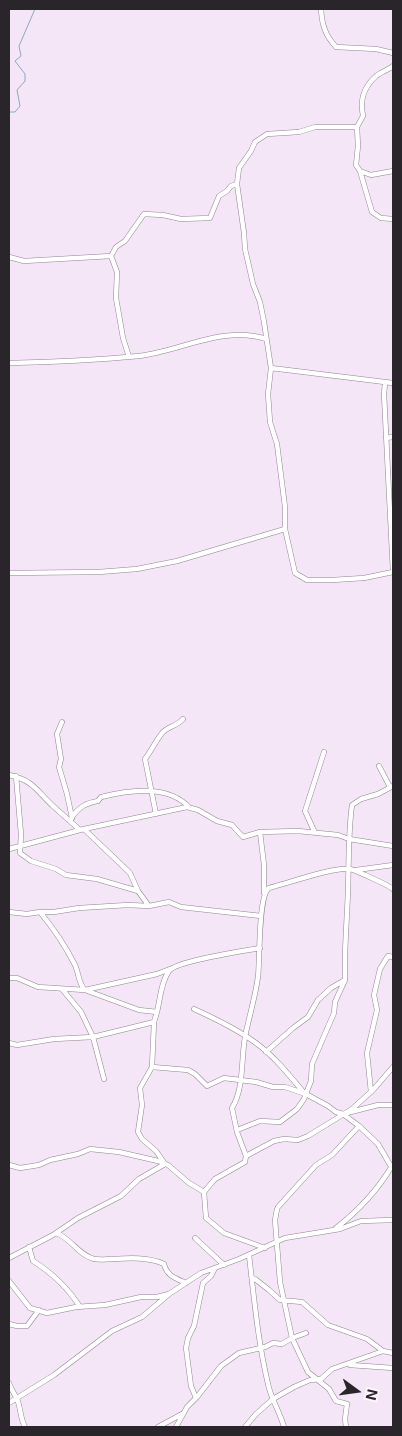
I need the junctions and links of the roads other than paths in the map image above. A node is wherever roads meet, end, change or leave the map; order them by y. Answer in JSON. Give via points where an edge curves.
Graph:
{"nodes":[{"id":1,"x":321,"y":9,"type":"edge"},
{"id":2,"x":393,"y":53,"type":"edge"},
{"id":3,"x":393,"y":66,"type":"edge"},
{"id":4,"x":357,"y":128,"type":"junction"},
{"id":5,"x":360,"y":171,"type":"junction"},
{"id":6,"x":393,"y":171,"type":"edge"},
{"id":7,"x":236,"y":184,"type":"junction"},
{"id":8,"x":393,"y":219,"type":"edge"},
{"id":9,"x":110,"y":256,"type":"junction"},
{"id":10,"x":9,"y":257,"type":"edge"},
{"id":11,"x":266,"y":339,"type":"junction"},
{"id":12,"x":129,"y":356,"type":"junction"},
{"id":13,"x":9,"y":363,"type":"edge"},
{"id":14,"x":271,"y":368,"type":"junction"},
{"id":15,"x":385,"y":383,"type":"junction"},
{"id":16,"x":393,"y":384,"type":"edge"},
{"id":17,"x":393,"y":437,"type":"edge"},
{"id":18,"x":386,"y":438,"type":"junction"},
{"id":19,"x":391,"y":510,"type":"edge"},
{"id":20,"x":285,"y":529,"type":"junction"},
{"id":21,"x":393,"y":572,"type":"edge"},
{"id":22,"x":9,"y":573,"type":"edge"},
{"id":23,"x":183,"y":719,"type":"dead end"},
{"id":24,"x":62,"y":722,"type":"dead end"},
{"id":25,"x":324,"y":752,"type":"dead end"},
{"id":26,"x":379,"y":766,"type":"dead end"},
{"id":27,"x":9,"y":775,"type":"edge"},
{"id":28,"x":16,"y":776,"type":"junction"},
{"id":29,"x":392,"y":787,"type":"edge"},
{"id":30,"x":153,"y":791,"type":"junction"},
{"id":31,"x":190,"y":808,"type":"junction"},
{"id":32,"x":156,"y":814,"type":"junction"},
{"id":33,"x":72,"y":820,"type":"junction"},
{"id":34,"x":82,"y":830,"type":"junction"},
{"id":35,"x":260,"y":832,"type":"junction"},
{"id":36,"x":315,"y":833,"type":"junction"},
{"id":37,"x":349,"y":839,"type":"junction"},
{"id":38,"x":20,"y":846,"type":"junction"},
{"id":39,"x":393,"y":846,"type":"edge"},
{"id":40,"x":9,"y":849,"type":"edge"},
{"id":41,"x":393,"y":865,"type":"edge"},
{"id":42,"x":348,"y":869,"type":"junction"},
{"id":43,"x":356,"y":870,"type":"junction"},
{"id":44,"x":393,"y":889,"type":"edge"},
{"id":45,"x":138,"y":891,"type":"junction"},
{"id":46,"x":264,"y":894,"type":"junction"},
{"id":47,"x":149,"y":906,"type":"junction"},
{"id":48,"x":9,"y":912,"type":"edge"},
{"id":49,"x":40,"y":912,"type":"junction"},
{"id":50,"x":261,"y":916,"type":"junction"},
{"id":51,"x":260,"y":948,"type":"junction"},
{"id":52,"x":393,"y":957,"type":"edge"},
{"id":53,"x":170,"y":969,"type":"junction"},
{"id":54,"x":9,"y":978,"type":"edge"},
{"id":55,"x":345,"y":980,"type":"junction"},
{"id":56,"x":62,"y":989,"type":"junction"},
{"id":57,"x":85,"y":990,"type":"junction"},
{"id":58,"x":194,"y":1009,"type":"dead end"},
{"id":59,"x":157,"y":1012,"type":"junction"},
{"id":60,"x":154,"y":1022,"type":"junction"},
{"id":61,"x":245,"y":1036,"type":"junction"},
{"id":62,"x":94,"y":1037,"type":"junction"},
{"id":63,"x":9,"y":1043,"type":"edge"},
{"id":64,"x":266,"y":1052,"type":"junction"},
{"id":65,"x":152,"y":1067,"type":"junction"},
{"id":66,"x":393,"y":1067,"type":"edge"},
{"id":67,"x":104,"y":1079,"type":"dead end"},
{"id":68,"x":241,"y":1080,"type":"junction"},
{"id":69,"x":371,"y":1092,"type":"junction"},
{"id":70,"x":306,"y":1094,"type":"junction"},
{"id":71,"x":393,"y":1105,"type":"edge"},
{"id":72,"x":343,"y":1114,"type":"junction"},
{"id":73,"x":359,"y":1126,"type":"junction"},
{"id":74,"x":237,"y":1130,"type":"junction"},
{"id":75,"x":246,"y":1156,"type":"junction"},
{"id":76,"x":165,"y":1164,"type":"junction"},
{"id":77,"x":9,"y":1165,"type":"edge"},
{"id":78,"x":392,"y":1168,"type":"edge"},
{"id":79,"x":204,"y":1192,"type":"junction"},
{"id":80,"x":393,"y":1220,"type":"edge"},
{"id":81,"x":334,"y":1229,"type":"junction"},
{"id":82,"x":56,"y":1233,"type":"junction"},
{"id":83,"x":195,"y":1238,"type":"dead end"},
{"id":84,"x":278,"y":1242,"type":"junction"},
{"id":85,"x":29,"y":1247,"type":"junction"},
{"id":86,"x":266,"y":1248,"type":"junction"},
{"id":87,"x":249,"y":1255,"type":"junction"},
{"id":88,"x":9,"y":1258,"type":"edge"},
{"id":89,"x":224,"y":1265,"type":"junction"},
{"id":90,"x":214,"y":1268,"type":"junction"},
{"id":91,"x":252,"y":1278,"type":"junction"},
{"id":92,"x":9,"y":1281,"type":"edge"},
{"id":93,"x":186,"y":1283,"type":"junction"},
{"id":94,"x":169,"y":1294,"type":"junction"},
{"id":95,"x":285,"y":1301,"type":"junction"},
{"id":96,"x":80,"y":1307,"type":"junction"},
{"id":97,"x":39,"y":1310,"type":"junction"},
{"id":98,"x":9,"y":1324,"type":"edge"},
{"id":99,"x":306,"y":1333,"type":"dead end"},
{"id":100,"x":292,"y":1338,"type":"junction"},
{"id":101,"x":261,"y":1347,"type":"junction"},
{"id":102,"x":383,"y":1351,"type":"junction"},
{"id":103,"x":393,"y":1353,"type":"edge"},
{"id":104,"x":346,"y":1364,"type":"junction"},
{"id":105,"x":393,"y":1368,"type":"edge"},
{"id":106,"x":317,"y":1379,"type":"junction"},
{"id":107,"x":9,"y":1384,"type":"edge"},
{"id":108,"x":16,"y":1398,"type":"junction"},
{"id":109,"x":196,"y":1398,"type":"junction"},
{"id":110,"x":273,"y":1399,"type":"junction"},
{"id":111,"x":9,"y":1403,"type":"edge"},
{"id":112,"x":184,"y":1413,"type":"junction"},
{"id":113,"x":25,"y":1427,"type":"edge"},
{"id":114,"x":158,"y":1427,"type":"edge"},
{"id":115,"x":176,"y":1427,"type":"edge"},
{"id":116,"x":245,"y":1427,"type":"edge"},
{"id":117,"x":284,"y":1427,"type":"edge"},
{"id":118,"x":346,"y":1427,"type":"edge"}],
"edges":[{"from":1,"to":2,"type":"street","via":[[325,33],[336,47]]},
{"from":3,"to":4,"type":"street","via":[[377,74],[366,88],[360,103],[363,116]]},
{"from":4,"to":5,"type":"street","via":[[356,165]]},
{"from":4,"to":7,"type":"street","via":[[315,127],[299,132],[267,134],[255,142],[240,168]]},
{"from":5,"to":6,"type":"street","via":[[371,175]]},
{"from":5,"to":8,"type":"street","via":[[372,212],[381,218]]},
{"from":7,"to":9,"type":"street","via":[[219,196],[210,218],[180,219],[163,214],[144,214]]},
{"from":7,"to":11,"type":"street","via":[[245,249],[260,302]]},
{"from":9,"to":10,"type":"street","via":[[24,261]]},
{"from":9,"to":12,"type":"street","via":[[117,272],[116,298]]},
{"from":11,"to":12,"type":"street","via":[[235,335]]},
{"from":11,"to":14,"type":"street"},
{"from":12,"to":13,"type":"street"},
{"from":14,"to":15,"type":"street"},
{"from":14,"to":20,"type":"street","via":[[268,394],[270,422],[283,486]]},
{"from":15,"to":16,"type":"street"},
{"from":15,"to":18,"type":"street"},
{"from":17,"to":18,"type":"street"},
{"from":18,"to":19,"type":"street"},
{"from":19,"to":21,"type":"street"},
{"from":20,"to":21,"type":"street","via":[[295,573],[307,580],[364,578]]},
{"from":20,"to":22,"type":"street","via":[[177,561],[137,569]]},
{"from":23,"to":30,"type":"street","via":[[164,731],[145,759]]},
{"from":24,"to":33,"type":"street","via":[[57,734],[61,759],[59,768]]},
{"from":25,"to":36,"type":"street","via":[[305,811]]},
{"from":26,"to":29,"type":"street"},
{"from":27,"to":28,"type":"street"},
{"from":28,"to":33,"type":"street","via":[[36,787]]},
{"from":28,"to":38,"type":"street"},
{"from":29,"to":37,"type":"street","via":[[352,805]]},
{"from":30,"to":31,"type":"street","via":[[173,794]]},
{"from":30,"to":32,"type":"street"},
{"from":30,"to":33,"type":"street","via":[[101,797],[78,809]]},
{"from":31,"to":32,"type":"street"},
{"from":31,"to":35,"type":"street","via":[[232,825],[243,837]]},
{"from":32,"to":34,"type":"street"},
{"from":33,"to":34,"type":"street"},
{"from":34,"to":38,"type":"street"},
{"from":34,"to":45,"type":"street","via":[[130,873]]},
{"from":35,"to":36,"type":"street","via":[[288,830]]},
{"from":35,"to":46,"type":"street"},
{"from":36,"to":37,"type":"street"},
{"from":37,"to":39,"type":"street"},
{"from":37,"to":42,"type":"street"},
{"from":38,"to":40,"type":"street"},
{"from":38,"to":45,"type":"street","via":[[20,852],[31,861],[66,875],[97,879]]},
{"from":41,"to":43,"type":"street"},
{"from":42,"to":43,"type":"street"},
{"from":42,"to":46,"type":"street","via":[[269,888]]},
{"from":42,"to":55,"type":"street"},
{"from":43,"to":44,"type":"street"},
{"from":45,"to":47,"type":"street"},
{"from":46,"to":50,"type":"street"},
{"from":47,"to":49,"type":"street"},
{"from":47,"to":50,"type":"street","via":[[169,902],[180,907]]},
{"from":48,"to":49,"type":"street"},
{"from":49,"to":57,"type":"street","via":[[61,938]]},
{"from":50,"to":51,"type":"street"},
{"from":51,"to":53,"type":"street","via":[[184,963]]},
{"from":51,"to":61,"type":"street","via":[[258,976]]},
{"from":52,"to":69,"type":"street","via":[[388,956],[380,969],[374,994],[377,1010],[367,1052]]},
{"from":53,"to":57,"type":"street"},
{"from":53,"to":59,"type":"street"},
{"from":54,"to":56,"type":"street","via":[[18,978],[38,987]]},
{"from":55,"to":64,"type":"street","via":[[331,988],[318,1000],[308,1017]]},
{"from":55,"to":70,"type":"street","via":[[312,1064]]},
{"from":56,"to":57,"type":"street"},
{"from":56,"to":62,"type":"street","via":[[81,1012]]},
{"from":57,"to":59,"type":"street","via":[[139,1010]]},
{"from":58,"to":61,"type":"street"},
{"from":59,"to":60,"type":"street"},
{"from":60,"to":62,"type":"street"},
{"from":60,"to":65,"type":"street"},
{"from":61,"to":64,"type":"street"},
{"from":61,"to":68,"type":"street"},
{"from":62,"to":63,"type":"street","via":[[17,1045]]},
{"from":62,"to":67,"type":"street"},
{"from":64,"to":70,"type":"street"},
{"from":65,"to":68,"type":"street","via":[[188,1070],[206,1086],[224,1078]]},
{"from":65,"to":76,"type":"street","via":[[140,1088],[142,1105],[138,1132]]},
{"from":66,"to":69,"type":"street"},
{"from":68,"to":70,"type":"street"},
{"from":68,"to":74,"type":"street","via":[[237,1101],[232,1108]]},
{"from":69,"to":72,"type":"street"},
{"from":70,"to":72,"type":"street"},
{"from":70,"to":74,"type":"street","via":[[297,1109],[280,1122],[260,1121]]},
{"from":71,"to":72,"type":"street","via":[[378,1105]]},
{"from":72,"to":73,"type":"street"},
{"from":72,"to":75,"type":"street","via":[[298,1140],[274,1141]]},
{"from":73,"to":78,"type":"street","via":[[378,1144]]},
{"from":73,"to":84,"type":"street","via":[[332,1155],[316,1165],[277,1208]]},
{"from":74,"to":75,"type":"street"},
{"from":75,"to":79,"type":"street","via":[[245,1162],[215,1179]]},
{"from":76,"to":77,"type":"street","via":[[119,1152],[90,1149],[39,1165],[20,1168]]},
{"from":76,"to":79,"type":"street"},
{"from":76,"to":82,"type":"street","via":[[139,1179],[121,1196]]},
{"from":78,"to":81,"type":"street","via":[[351,1217]]},
{"from":79,"to":86,"type":"street","via":[[206,1218],[224,1233]]},
{"from":80,"to":81,"type":"street","via":[[361,1221]]},
{"from":81,"to":84,"type":"street"},
{"from":82,"to":85,"type":"street"},
{"from":82,"to":93,"type":"street","via":[[84,1255],[96,1260],[155,1260],[164,1264],[172,1277]]},
{"from":83,"to":89,"type":"street"},
{"from":84,"to":86,"type":"street"},
{"from":84,"to":95,"type":"street","via":[[280,1282]]},
{"from":85,"to":88,"type":"street"},
{"from":85,"to":96,"type":"street","via":[[33,1261],[70,1291]]},
{"from":86,"to":87,"type":"street"},
{"from":87,"to":89,"type":"street"},
{"from":87,"to":91,"type":"street"},
{"from":89,"to":90,"type":"street"},
{"from":90,"to":93,"type":"street"},
{"from":90,"to":109,"type":"street","via":[[203,1283],[186,1348],[191,1386]]},
{"from":91,"to":95,"type":"street"},
{"from":91,"to":101,"type":"street"},
{"from":92,"to":97,"type":"street","via":[[30,1308]]},
{"from":93,"to":94,"type":"street"},
{"from":94,"to":96,"type":"street"},
{"from":94,"to":108,"type":"street","via":[[142,1317],[112,1331],[54,1375]]},
{"from":95,"to":100,"type":"street"},
{"from":95,"to":102,"type":"street","via":[[306,1304],[328,1325],[367,1339]]},
{"from":96,"to":97,"type":"street","via":[[47,1313]]},
{"from":97,"to":98,"type":"street","via":[[27,1326]]},
{"from":99,"to":100,"type":"street"},
{"from":100,"to":101,"type":"street","via":[[282,1344]]},
{"from":100,"to":106,"type":"street","via":[[308,1372]]},
{"from":101,"to":109,"type":"street","via":[[240,1353],[221,1366]]},
{"from":101,"to":110,"type":"street"},
{"from":102,"to":103,"type":"street"},
{"from":102,"to":104,"type":"street"},
{"from":104,"to":105,"type":"street"},
{"from":104,"to":106,"type":"street"},
{"from":106,"to":110,"type":"street"},
{"from":106,"to":118,"type":"street","via":[[329,1389],[336,1401],[347,1404]]},
{"from":107,"to":108,"type":"street"},
{"from":108,"to":111,"type":"street"},
{"from":108,"to":113,"type":"street"},
{"from":109,"to":112,"type":"street"},
{"from":110,"to":116,"type":"street"},
{"from":110,"to":117,"type":"street"},
{"from":112,"to":114,"type":"street"},
{"from":112,"to":115,"type":"street"}]}
